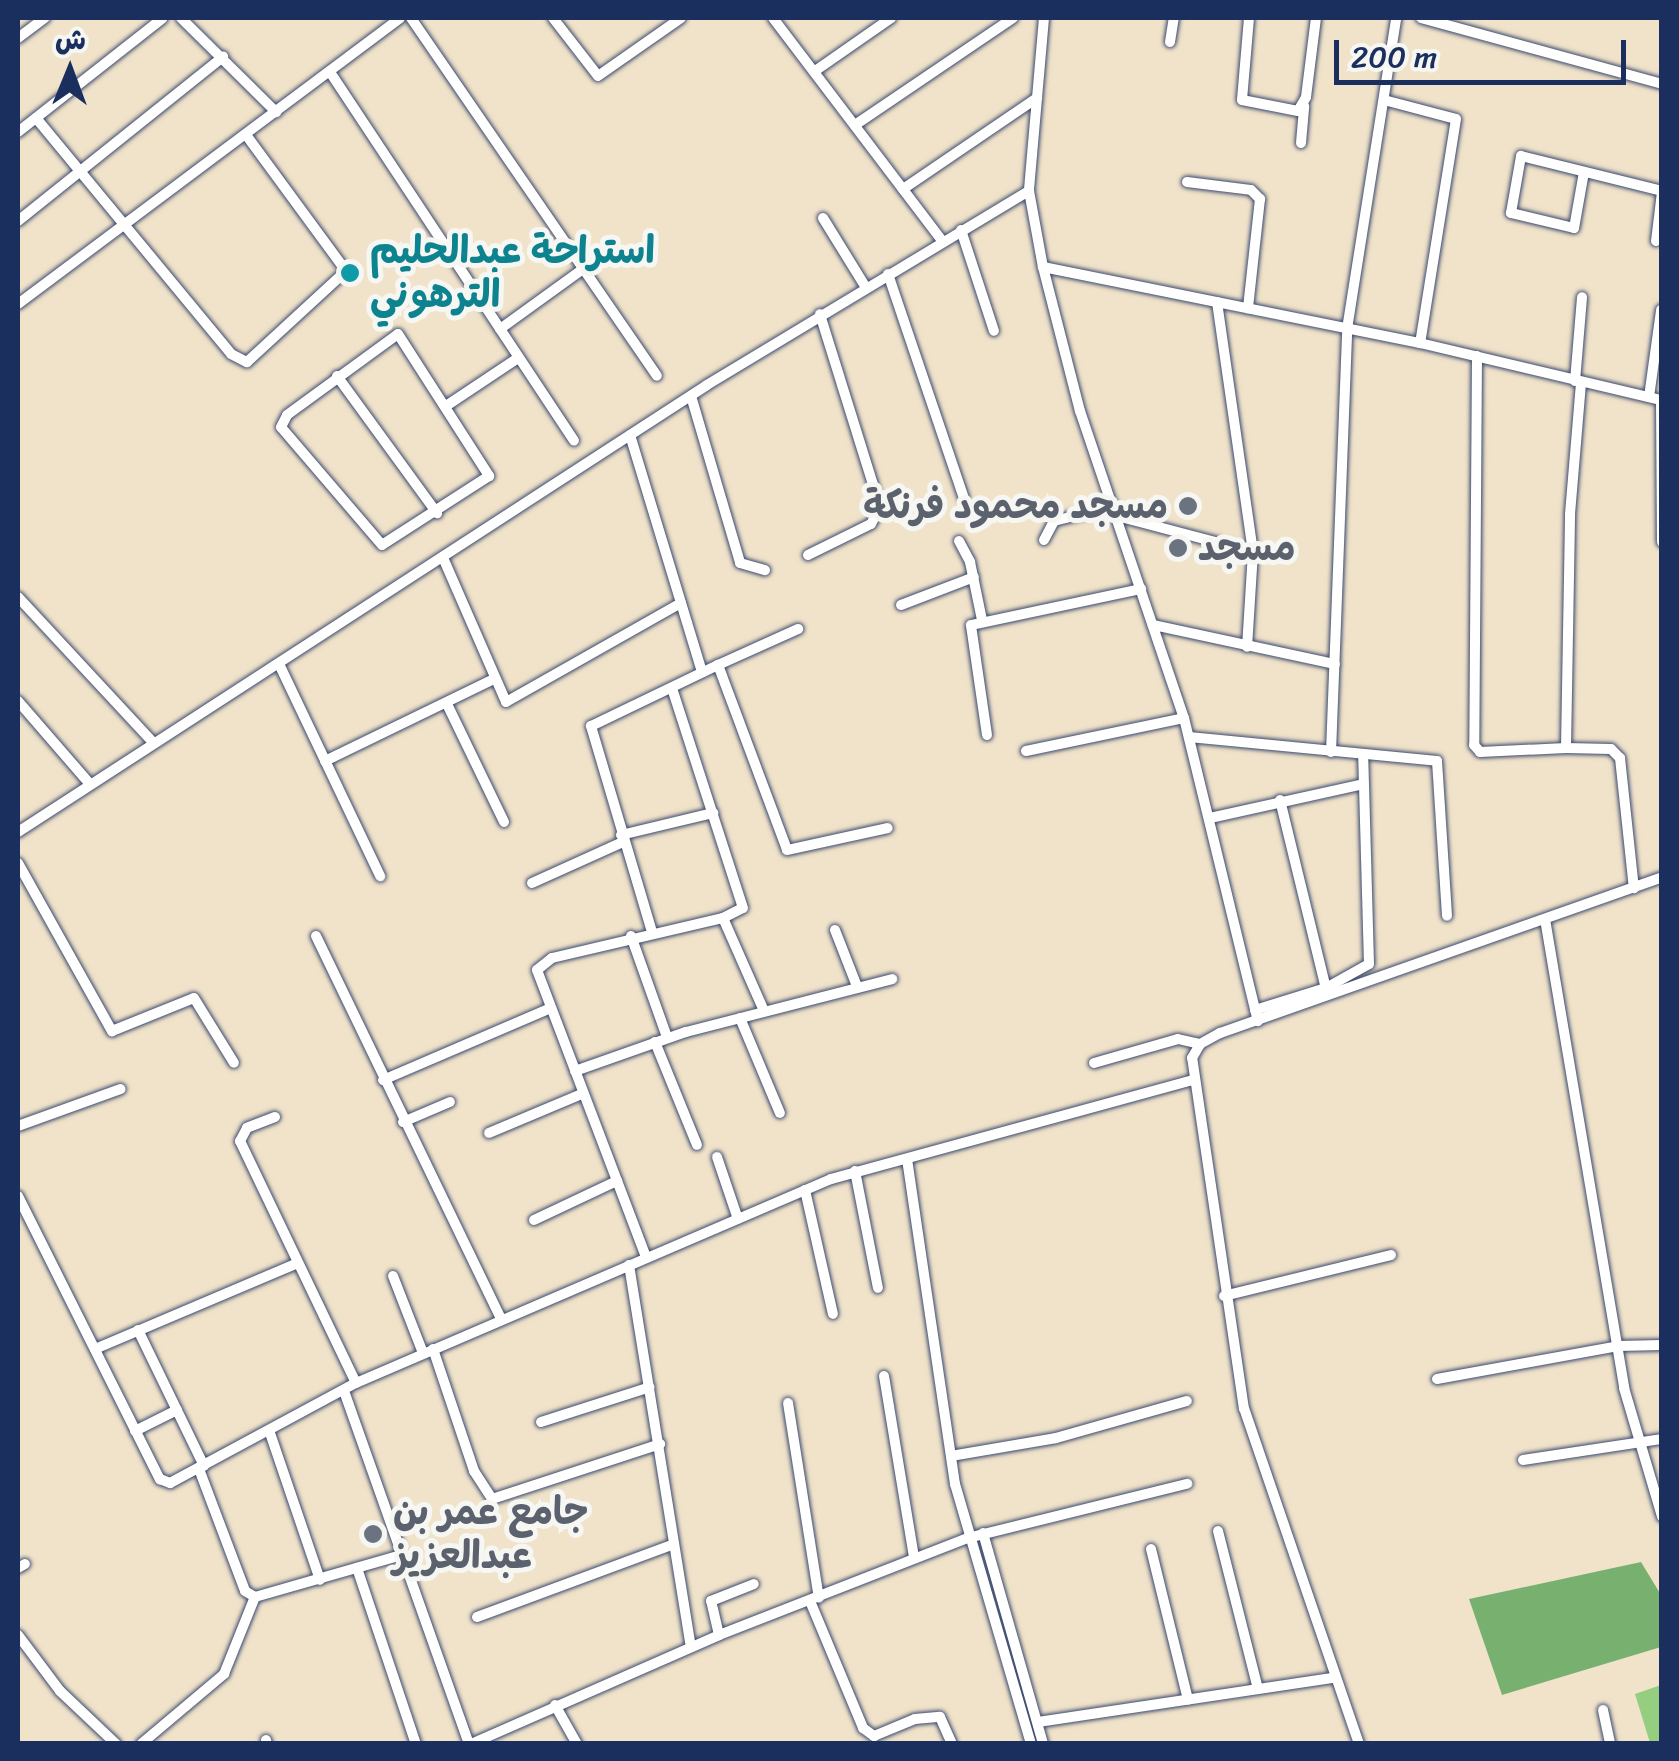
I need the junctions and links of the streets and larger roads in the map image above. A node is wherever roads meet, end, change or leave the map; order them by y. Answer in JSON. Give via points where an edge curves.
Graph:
{"nodes":[{"id":1,"x":45,"y":18,"type":"edge"},
{"id":2,"x":163,"y":18,"type":"edge"},
{"id":3,"x":182,"y":18,"type":"edge"},
{"id":4,"x":400,"y":18,"type":"edge"},
{"id":5,"x":411,"y":18,"type":"edge"},
{"id":6,"x":552,"y":18,"type":"edge"},
{"id":7,"x":680,"y":18,"type":"edge"},
{"id":8,"x":773,"y":18,"type":"edge"},
{"id":9,"x":891,"y":18,"type":"edge"},
{"id":10,"x":1013,"y":18,"type":"edge"},
{"id":11,"x":1044,"y":18,"type":"edge"},
{"id":12,"x":1174,"y":18,"type":"edge"},
{"id":13,"x":1249,"y":18,"type":"edge"},
{"id":14,"x":1316,"y":18,"type":"edge"},
{"id":15,"x":1396,"y":18,"type":"edge"},
{"id":16,"x":1421,"y":18,"type":"edge"},
{"id":17,"x":18,"y":38,"type":"edge"},
{"id":18,"x":1170,"y":42,"type":"dead end"},
{"id":19,"x":224,"y":57,"type":"junction"},
{"id":20,"x":815,"y":71,"type":"junction"},
{"id":21,"x":330,"y":72,"type":"junction"},
{"id":22,"x":1662,"y":84,"type":"edge"},
{"id":23,"x":1038,"y":98,"type":"junction"},
{"id":24,"x":1384,"y":100,"type":"junction"},
{"id":25,"x":1304,"y":106,"type":"junction"},
{"id":26,"x":276,"y":112,"type":"junction"},
{"id":27,"x":36,"y":118,"type":"junction"},
{"id":28,"x":855,"y":124,"type":"junction"},
{"id":29,"x":18,"y":132,"type":"edge"},
{"id":30,"x":246,"y":135,"type":"junction"},
{"id":31,"x":1301,"y":142,"type":"dead end"},
{"id":32,"x":80,"y":172,"type":"junction"},
{"id":33,"x":1584,"y":172,"type":"junction"},
{"id":34,"x":1187,"y":182,"type":"dead end"},
{"id":35,"x":904,"y":189,"type":"junction"},
{"id":36,"x":1029,"y":191,"type":"junction"},
{"id":37,"x":1662,"y":192,"type":"edge"},
{"id":38,"x":824,"y":218,"type":"dead end"},
{"id":39,"x":18,"y":222,"type":"edge"},
{"id":40,"x":124,"y":224,"type":"junction"},
{"id":41,"x":961,"y":230,"type":"junction"},
{"id":42,"x":942,"y":241,"type":"junction"},
{"id":43,"x":1656,"y":241,"type":"dead end"},
{"id":44,"x":1043,"y":267,"type":"junction"},
{"id":45,"x":583,"y":269,"type":"junction"},
{"id":46,"x":888,"y":274,"type":"junction"},
{"id":47,"x":865,"y":286,"type":"junction"},
{"id":48,"x":1582,"y":296,"type":"dead end"},
{"id":49,"x":1217,"y":302,"type":"junction"},
{"id":50,"x":18,"y":304,"type":"edge"},
{"id":51,"x":1248,"y":308,"type":"junction"},
{"id":52,"x":1661,"y":310,"type":"edge"},
{"id":53,"x":820,"y":314,"type":"junction"},
{"id":54,"x":500,"y":328,"type":"junction"},
{"id":55,"x":1347,"y":329,"type":"junction"},
{"id":56,"x":994,"y":331,"type":"dead end"},
{"id":57,"x":1420,"y":343,"type":"junction"},
{"id":58,"x":1477,"y":356,"type":"junction"},
{"id":59,"x":518,"y":358,"type":"junction"},
{"id":60,"x":337,"y":376,"type":"junction"},
{"id":61,"x":658,"y":376,"type":"dead end"},
{"id":62,"x":1578,"y":382,"type":"junction"},
{"id":63,"x":690,"y":396,"type":"junction"},
{"id":64,"x":1648,"y":397,"type":"junction"},
{"id":65,"x":1661,"y":400,"type":"edge"},
{"id":66,"x":446,"y":406,"type":"junction"},
{"id":67,"x":630,"y":435,"type":"junction"},
{"id":68,"x":574,"y":441,"type":"dead end"},
{"id":69,"x":964,"y":500,"type":"dead end"},
{"id":70,"x":1115,"y":511,"type":"junction"},
{"id":71,"x":437,"y":512,"type":"junction"},
{"id":72,"x":1044,"y":540,"type":"dead end"},
{"id":73,"x":958,"y":541,"type":"dead end"},
{"id":74,"x":1662,"y":542,"type":"edge"},
{"id":75,"x":1252,"y":552,"type":"junction"},
{"id":76,"x":808,"y":555,"type":"dead end"},
{"id":77,"x":444,"y":560,"type":"junction"},
{"id":78,"x":765,"y":570,"type":"dead end"},
{"id":79,"x":974,"y":577,"type":"junction"},
{"id":80,"x":1142,"y":589,"type":"junction"},
{"id":81,"x":18,"y":597,"type":"edge"},
{"id":82,"x":681,"y":604,"type":"junction"},
{"id":83,"x":901,"y":605,"type":"dead end"},
{"id":84,"x":982,"y":620,"type":"junction"},
{"id":85,"x":1153,"y":625,"type":"junction"},
{"id":86,"x":798,"y":629,"type":"dead end"},
{"id":87,"x":1247,"y":647,"type":"junction"},
{"id":88,"x":1335,"y":664,"type":"junction"},
{"id":89,"x":718,"y":665,"type":"junction"},
{"id":90,"x":280,"y":666,"type":"junction"},
{"id":91,"x":702,"y":672,"type":"junction"},
{"id":92,"x":492,"y":680,"type":"junction"},
{"id":93,"x":672,"y":688,"type":"junction"},
{"id":94,"x":18,"y":702,"type":"edge"},
{"id":95,"x":448,"y":704,"type":"junction"},
{"id":96,"x":1184,"y":718,"type":"junction"},
{"id":97,"x":986,"y":735,"type":"dead end"},
{"id":98,"x":1189,"y":737,"type":"junction"},
{"id":99,"x":152,"y":741,"type":"junction"},
{"id":100,"x":1566,"y":748,"type":"junction"},
{"id":101,"x":1026,"y":752,"type":"dead end"},
{"id":102,"x":1332,"y":752,"type":"junction"},
{"id":103,"x":1363,"y":754,"type":"junction"},
{"id":104,"x":325,"y":761,"type":"junction"},
{"id":105,"x":90,"y":784,"type":"junction"},
{"id":106,"x":1363,"y":784,"type":"junction"},
{"id":107,"x":1280,"y":800,"type":"junction"},
{"id":108,"x":713,"y":813,"type":"junction"},
{"id":109,"x":1210,"y":818,"type":"junction"},
{"id":110,"x":504,"y":822,"type":"dead end"},
{"id":111,"x":888,"y":828,"type":"dead end"},
{"id":112,"x":18,"y":832,"type":"edge"},
{"id":113,"x":622,"y":839,"type":"junction"},
{"id":114,"x":18,"y":863,"type":"edge"},
{"id":115,"x":380,"y":876,"type":"dead end"},
{"id":116,"x":1662,"y":877,"type":"edge"},
{"id":117,"x":532,"y":884,"type":"dead end"},
{"id":118,"x":1634,"y":888,"type":"junction"},
{"id":119,"x":1447,"y":916,"type":"dead end"},
{"id":120,"x":722,"y":918,"type":"junction"},
{"id":121,"x":1545,"y":919,"type":"junction"},
{"id":122,"x":836,"y":930,"type":"dead end"},
{"id":123,"x":652,"y":932,"type":"junction"},
{"id":124,"x":316,"y":936,"type":"dead end"},
{"id":125,"x":631,"y":936,"type":"junction"},
{"id":126,"x":892,"y":978,"type":"dead end"},
{"id":127,"x":856,"y":984,"type":"junction"},
{"id":128,"x":1326,"y":988,"type":"junction"},
{"id":129,"x":549,"y":1009,"type":"junction"},
{"id":130,"x":764,"y":1011,"type":"junction"},
{"id":131,"x":1256,"y":1016,"type":"junction"},
{"id":132,"x":740,"y":1018,"type":"junction"},
{"id":133,"x":668,"y":1037,"type":"junction"},
{"id":134,"x":656,"y":1042,"type":"junction"},
{"id":135,"x":1200,"y":1044,"type":"junction"},
{"id":136,"x":234,"y":1063,"type":"dead end"},
{"id":137,"x":1094,"y":1063,"type":"dead end"},
{"id":138,"x":575,"y":1072,"type":"junction"},
{"id":139,"x":383,"y":1080,"type":"junction"},
{"id":140,"x":1192,"y":1080,"type":"junction"},
{"id":141,"x":122,"y":1088,"type":"dead end"},
{"id":142,"x":582,"y":1094,"type":"junction"},
{"id":143,"x":450,"y":1102,"type":"dead end"},
{"id":144,"x":780,"y":1113,"type":"dead end"},
{"id":145,"x":275,"y":1117,"type":"dead end"},
{"id":146,"x":403,"y":1122,"type":"junction"},
{"id":147,"x":18,"y":1126,"type":"edge"},
{"id":148,"x":489,"y":1133,"type":"dead end"},
{"id":149,"x":697,"y":1145,"type":"dead end"},
{"id":150,"x":718,"y":1157,"type":"dead end"},
{"id":151,"x":907,"y":1159,"type":"junction"},
{"id":152,"x":854,"y":1172,"type":"junction"},
{"id":153,"x":617,"y":1181,"type":"junction"},
{"id":154,"x":806,"y":1190,"type":"junction"},
{"id":155,"x":18,"y":1196,"type":"edge"},
{"id":156,"x":738,"y":1219,"type":"junction"},
{"id":157,"x":534,"y":1220,"type":"dead end"},
{"id":158,"x":1391,"y":1255,"type":"dead end"},
{"id":159,"x":646,"y":1257,"type":"junction"},
{"id":160,"x":298,"y":1263,"type":"junction"},
{"id":161,"x":629,"y":1265,"type":"junction"},
{"id":162,"x":393,"y":1276,"type":"dead end"},
{"id":163,"x":878,"y":1288,"type":"dead end"},
{"id":164,"x":1224,"y":1296,"type":"junction"},
{"id":165,"x":833,"y":1314,"type":"dead end"},
{"id":166,"x":500,"y":1317,"type":"junction"},
{"id":167,"x":138,"y":1330,"type":"junction"},
{"id":168,"x":1662,"y":1345,"type":"edge"},
{"id":169,"x":1618,"y":1346,"type":"junction"},
{"id":170,"x":94,"y":1349,"type":"junction"},
{"id":171,"x":428,"y":1351,"type":"junction"},
{"id":172,"x":884,"y":1376,"type":"dead end"},
{"id":173,"x":1437,"y":1379,"type":"dead end"},
{"id":174,"x":356,"y":1383,"type":"junction"},
{"id":175,"x":650,"y":1387,"type":"junction"},
{"id":176,"x":344,"y":1391,"type":"junction"},
{"id":177,"x":1187,"y":1400,"type":"dead end"},
{"id":178,"x":788,"y":1403,"type":"dead end"},
{"id":179,"x":176,"y":1410,"type":"junction"},
{"id":180,"x":541,"y":1422,"type":"dead end"},
{"id":181,"x":135,"y":1430,"type":"junction"},
{"id":182,"x":270,"y":1433,"type":"junction"},
{"id":183,"x":1662,"y":1439,"type":"edge"},
{"id":184,"x":1636,"y":1440,"type":"junction"},
{"id":185,"x":660,"y":1444,"type":"junction"},
{"id":186,"x":951,"y":1456,"type":"junction"},
{"id":187,"x":1523,"y":1460,"type":"dead end"},
{"id":188,"x":202,"y":1467,"type":"junction"},
{"id":189,"x":1187,"y":1484,"type":"dead end"},
{"id":190,"x":1662,"y":1516,"type":"edge"},
{"id":191,"x":1218,"y":1532,"type":"dead end"},
{"id":192,"x":983,"y":1533,"type":"junction"},
{"id":193,"x":968,"y":1538,"type":"junction"},
{"id":194,"x":674,"y":1544,"type":"junction"},
{"id":195,"x":1151,"y":1549,"type":"dead end"},
{"id":196,"x":400,"y":1555,"type":"junction"},
{"id":197,"x":914,"y":1558,"type":"junction"},
{"id":198,"x":357,"y":1568,"type":"junction"},
{"id":199,"x":320,"y":1580,"type":"junction"},
{"id":200,"x":754,"y":1584,"type":"dead end"},
{"id":201,"x":255,"y":1597,"type":"junction"},
{"id":202,"x":814,"y":1599,"type":"junction"},
{"id":203,"x":476,"y":1617,"type":"dead end"},
{"id":204,"x":18,"y":1635,"type":"edge"},
{"id":205,"x":719,"y":1635,"type":"junction"},
{"id":206,"x":691,"y":1647,"type":"junction"},
{"id":207,"x":1334,"y":1678,"type":"junction"},
{"id":208,"x":1258,"y":1689,"type":"junction"},
{"id":209,"x":1188,"y":1700,"type":"junction"},
{"id":210,"x":555,"y":1705,"type":"junction"},
{"id":211,"x":1603,"y":1710,"type":"dead end"},
{"id":212,"x":1038,"y":1722,"type":"junction"},
{"id":213,"x":116,"y":1744,"type":"edge"},
{"id":214,"x":140,"y":1744,"type":"edge"},
{"id":215,"x":416,"y":1744,"type":"edge"},
{"id":216,"x":470,"y":1744,"type":"edge"},
{"id":217,"x":577,"y":1744,"type":"edge"},
{"id":218,"x":952,"y":1744,"type":"edge"},
{"id":219,"x":1030,"y":1744,"type":"edge"},
{"id":220,"x":1043,"y":1744,"type":"edge"},
{"id":221,"x":1359,"y":1744,"type":"edge"},
{"id":222,"x":1610,"y":1744,"type":"edge"}],
"edges":[{"from":1,"to":17,"type":"street"},
{"from":2,"to":27,"type":"street"},
{"from":3,"to":19,"type":"street"},
{"from":4,"to":21,"type":"street"},
{"from":5,"to":45,"type":"street"},
{"from":6,"to":7,"type":"street","via":[[598,76]]},
{"from":8,"to":20,"type":"street"},
{"from":9,"to":20,"type":"street"},
{"from":10,"to":28,"type":"street"},
{"from":11,"to":23,"type":"street"},
{"from":12,"to":18,"type":"street"},
{"from":13,"to":25,"type":"street","via":[[1242,100]]},
{"from":14,"to":25,"type":"street"},
{"from":15,"to":24,"type":"street"},
{"from":16,"to":22,"type":"street"},
{"from":19,"to":26,"type":"street"},
{"from":19,"to":32,"type":"street"},
{"from":20,"to":28,"type":"street"},
{"from":21,"to":26,"type":"street"},
{"from":21,"to":54,"type":"street"},
{"from":23,"to":35,"type":"street"},
{"from":23,"to":36,"type":"street"},
{"from":24,"to":55,"type":"street"},
{"from":24,"to":57,"type":"street","via":[[1456,119]]},
{"from":25,"to":31,"type":"street"},
{"from":26,"to":30,"type":"street"},
{"from":27,"to":29,"type":"street"},
{"from":27,"to":32,"type":"street"},
{"from":28,"to":35,"type":"street"},
{"from":30,"to":40,"type":"street"},
{"from":30,"to":40,"type":"street","via":[[346,272],[247,362],[231,354]]},
{"from":32,"to":39,"type":"street"},
{"from":32,"to":40,"type":"street"},
{"from":33,"to":33,"type":"street","via":[[1521,156],[1511,213],[1574,228]]},
{"from":33,"to":37,"type":"street"},
{"from":34,"to":51,"type":"street","via":[[1250,190],[1260,199]]},
{"from":35,"to":42,"type":"street"},
{"from":36,"to":41,"type":"street"},
{"from":36,"to":44,"type":"street"},
{"from":37,"to":43,"type":"street"},
{"from":38,"to":47,"type":"street"},
{"from":40,"to":50,"type":"street"},
{"from":41,"to":42,"type":"street"},
{"from":41,"to":56,"type":"street"},
{"from":42,"to":46,"type":"street"},
{"from":44,"to":49,"type":"street"},
{"from":44,"to":70,"type":"street"},
{"from":45,"to":54,"type":"street"},
{"from":45,"to":61,"type":"street"},
{"from":46,"to":47,"type":"street"},
{"from":46,"to":69,"type":"street"},
{"from":47,"to":53,"type":"street"},
{"from":48,"to":62,"type":"street"},
{"from":49,"to":51,"type":"street"},
{"from":49,"to":75,"type":"street"},
{"from":51,"to":55,"type":"street"},
{"from":52,"to":64,"type":"street"},
{"from":53,"to":63,"type":"street"},
{"from":53,"to":76,"type":"street","via":[[880,507],[870,524]]},
{"from":54,"to":59,"type":"street"},
{"from":55,"to":57,"type":"street"},
{"from":55,"to":88,"type":"street"},
{"from":57,"to":58,"type":"street"},
{"from":58,"to":62,"type":"street"},
{"from":58,"to":100,"type":"street","via":[[1474,745],[1480,752]]},
{"from":59,"to":66,"type":"street"},
{"from":59,"to":68,"type":"street"},
{"from":60,"to":66,"type":"street","via":[[398,334]]},
{"from":60,"to":71,"type":"street"},
{"from":60,"to":71,"type":"street","via":[[287,415],[283,433],[376,543],[388,544]]},
{"from":62,"to":64,"type":"street"},
{"from":62,"to":100,"type":"street"},
{"from":63,"to":67,"type":"street"},
{"from":63,"to":78,"type":"street","via":[[740,563]]},
{"from":64,"to":65,"type":"street"},
{"from":65,"to":74,"type":"street"},
{"from":66,"to":71,"type":"street","via":[[490,476]]},
{"from":67,"to":77,"type":"street"},
{"from":67,"to":82,"type":"street"},
{"from":70,"to":72,"type":"street","via":[[1054,521]]},
{"from":70,"to":75,"type":"street"},
{"from":70,"to":80,"type":"street"},
{"from":73,"to":79,"type":"street"},
{"from":75,"to":87,"type":"street"},
{"from":77,"to":90,"type":"street"},
{"from":77,"to":92,"type":"street"},
{"from":79,"to":83,"type":"street"},
{"from":79,"to":84,"type":"street"},
{"from":80,"to":84,"type":"street"},
{"from":80,"to":85,"type":"street"},
{"from":81,"to":99,"type":"street"},
{"from":82,"to":91,"type":"street"},
{"from":82,"to":92,"type":"street","via":[[514,700],[502,700]]},
{"from":84,"to":97,"type":"street","via":[[968,632]]},
{"from":85,"to":87,"type":"street"},
{"from":85,"to":96,"type":"street"},
{"from":86,"to":89,"type":"street"},
{"from":87,"to":88,"type":"street"},
{"from":88,"to":102,"type":"street"},
{"from":89,"to":91,"type":"street"},
{"from":89,"to":111,"type":"street","via":[[787,850]]},
{"from":90,"to":99,"type":"street"},
{"from":90,"to":104,"type":"street"},
{"from":91,"to":93,"type":"street"},
{"from":92,"to":95,"type":"street"},
{"from":93,"to":108,"type":"street"},
{"from":93,"to":113,"type":"street","via":[[591,726]]},
{"from":94,"to":105,"type":"street"},
{"from":95,"to":104,"type":"street"},
{"from":95,"to":110,"type":"street"},
{"from":96,"to":98,"type":"street"},
{"from":96,"to":101,"type":"street"},
{"from":98,"to":102,"type":"street"},
{"from":98,"to":109,"type":"street"},
{"from":99,"to":105,"type":"street"},
{"from":100,"to":118,"type":"street","via":[[1610,749],[1620,758]]},
{"from":102,"to":103,"type":"street"},
{"from":103,"to":106,"type":"street"},
{"from":103,"to":119,"type":"street","via":[[1439,764]]},
{"from":104,"to":115,"type":"street"},
{"from":105,"to":112,"type":"street"},
{"from":106,"to":107,"type":"street"},
{"from":106,"to":128,"type":"street","via":[[1372,951],[1361,971]]},
{"from":107,"to":109,"type":"street"},
{"from":107,"to":128,"type":"street"},
{"from":108,"to":113,"type":"street"},
{"from":108,"to":120,"type":"street","via":[[743,899],[739,912]]},
{"from":109,"to":131,"type":"street"},
{"from":113,"to":117,"type":"street"},
{"from":113,"to":123,"type":"street"},
{"from":114,"to":136,"type":"street","via":[[112,1031],[194,998]]},
{"from":116,"to":118,"type":"street"},
{"from":118,"to":121,"type":"street"},
{"from":120,"to":123,"type":"street"},
{"from":120,"to":130,"type":"street"},
{"from":121,"to":131,"type":"street"},
{"from":121,"to":169,"type":"street"},
{"from":122,"to":127,"type":"street"},
{"from":123,"to":125,"type":"street"},
{"from":124,"to":139,"type":"street"},
{"from":125,"to":129,"type":"street","via":[[542,964],[537,981]]},
{"from":125,"to":133,"type":"street"},
{"from":126,"to":127,"type":"street"},
{"from":127,"to":130,"type":"street"},
{"from":128,"to":131,"type":"street"},
{"from":129,"to":138,"type":"street"},
{"from":129,"to":139,"type":"street"},
{"from":130,"to":132,"type":"street"},
{"from":131,"to":135,"type":"street"},
{"from":132,"to":133,"type":"street"},
{"from":132,"to":144,"type":"street"},
{"from":133,"to":134,"type":"street"},
{"from":134,"to":138,"type":"street"},
{"from":134,"to":149,"type":"street"},
{"from":135,"to":137,"type":"street","via":[[1178,1039]]},
{"from":135,"to":140,"type":"street"},
{"from":138,"to":142,"type":"street"},
{"from":139,"to":146,"type":"street"},
{"from":140,"to":151,"type":"street"},
{"from":140,"to":164,"type":"street"},
{"from":141,"to":147,"type":"street"},
{"from":142,"to":148,"type":"street"},
{"from":142,"to":153,"type":"street"},
{"from":143,"to":146,"type":"street"},
{"from":145,"to":160,"type":"street","via":[[246,1128],[240,1141]]},
{"from":146,"to":166,"type":"street"},
{"from":150,"to":156,"type":"street"},
{"from":151,"to":152,"type":"street"},
{"from":151,"to":186,"type":"street"},
{"from":152,"to":154,"type":"street"},
{"from":152,"to":163,"type":"street"},
{"from":153,"to":157,"type":"street"},
{"from":153,"to":159,"type":"street"},
{"from":154,"to":156,"type":"street"},
{"from":154,"to":165,"type":"street"},
{"from":155,"to":170,"type":"street"},
{"from":156,"to":159,"type":"street"},
{"from":158,"to":164,"type":"street"},
{"from":159,"to":161,"type":"street"},
{"from":160,"to":167,"type":"street"},
{"from":160,"to":174,"type":"street"},
{"from":161,"to":166,"type":"street"},
{"from":161,"to":175,"type":"street"},
{"from":162,"to":171,"type":"street"},
{"from":164,"to":207,"type":"street","via":[[1244,1409]]},
{"from":166,"to":171,"type":"street"},
{"from":167,"to":170,"type":"street"},
{"from":167,"to":179,"type":"street"},
{"from":168,"to":169,"type":"street"},
{"from":169,"to":173,"type":"street"},
{"from":169,"to":184,"type":"street"},
{"from":170,"to":181,"type":"street"},
{"from":171,"to":174,"type":"street"},
{"from":171,"to":185,"type":"street","via":[[474,1471],[492,1499]]},
{"from":172,"to":197,"type":"street"},
{"from":174,"to":176,"type":"street"},
{"from":175,"to":180,"type":"street"},
{"from":175,"to":185,"type":"street"},
{"from":176,"to":182,"type":"street"},
{"from":176,"to":196,"type":"street"},
{"from":177,"to":186,"type":"street","via":[[1056,1438]]},
{"from":178,"to":202,"type":"street"},
{"from":179,"to":181,"type":"street"},
{"from":179,"to":188,"type":"street"},
{"from":181,"to":188,"type":"street","via":[[166,1482]]},
{"from":182,"to":188,"type":"street"},
{"from":182,"to":199,"type":"street"},
{"from":183,"to":184,"type":"street"},
{"from":184,"to":187,"type":"street"},
{"from":184,"to":190,"type":"street"},
{"from":185,"to":194,"type":"street"},
{"from":186,"to":193,"type":"street"},
{"from":188,"to":201,"type":"street","via":[[245,1591]]},
{"from":189,"to":192,"type":"street"},
{"from":191,"to":208,"type":"street"},
{"from":192,"to":193,"type":"street"},
{"from":192,"to":212,"type":"street"},
{"from":193,"to":197,"type":"street"},
{"from":193,"to":219,"type":"street"},
{"from":194,"to":203,"type":"street"},
{"from":194,"to":206,"type":"street"},
{"from":195,"to":209,"type":"street"},
{"from":196,"to":198,"type":"street"},
{"from":196,"to":216,"type":"street"},
{"from":197,"to":202,"type":"street"},
{"from":198,"to":199,"type":"street"},
{"from":198,"to":215,"type":"street"},
{"from":199,"to":201,"type":"street"},
{"from":200,"to":205,"type":"street","via":[[708,1605]]},
{"from":201,"to":214,"type":"street","via":[[224,1674]]},
{"from":202,"to":205,"type":"street"},
{"from":202,"to":218,"type":"street","via":[[864,1728],[874,1736],[940,1717]]},
{"from":204,"to":213,"type":"street","via":[[83,1716]]},
{"from":205,"to":206,"type":"street"},
{"from":206,"to":210,"type":"street"},
{"from":207,"to":208,"type":"street"},
{"from":207,"to":221,"type":"street"},
{"from":208,"to":209,"type":"street"},
{"from":209,"to":212,"type":"street"},
{"from":210,"to":216,"type":"street"},
{"from":210,"to":217,"type":"street"},
{"from":211,"to":222,"type":"street"},
{"from":212,"to":220,"type":"street"}]}
